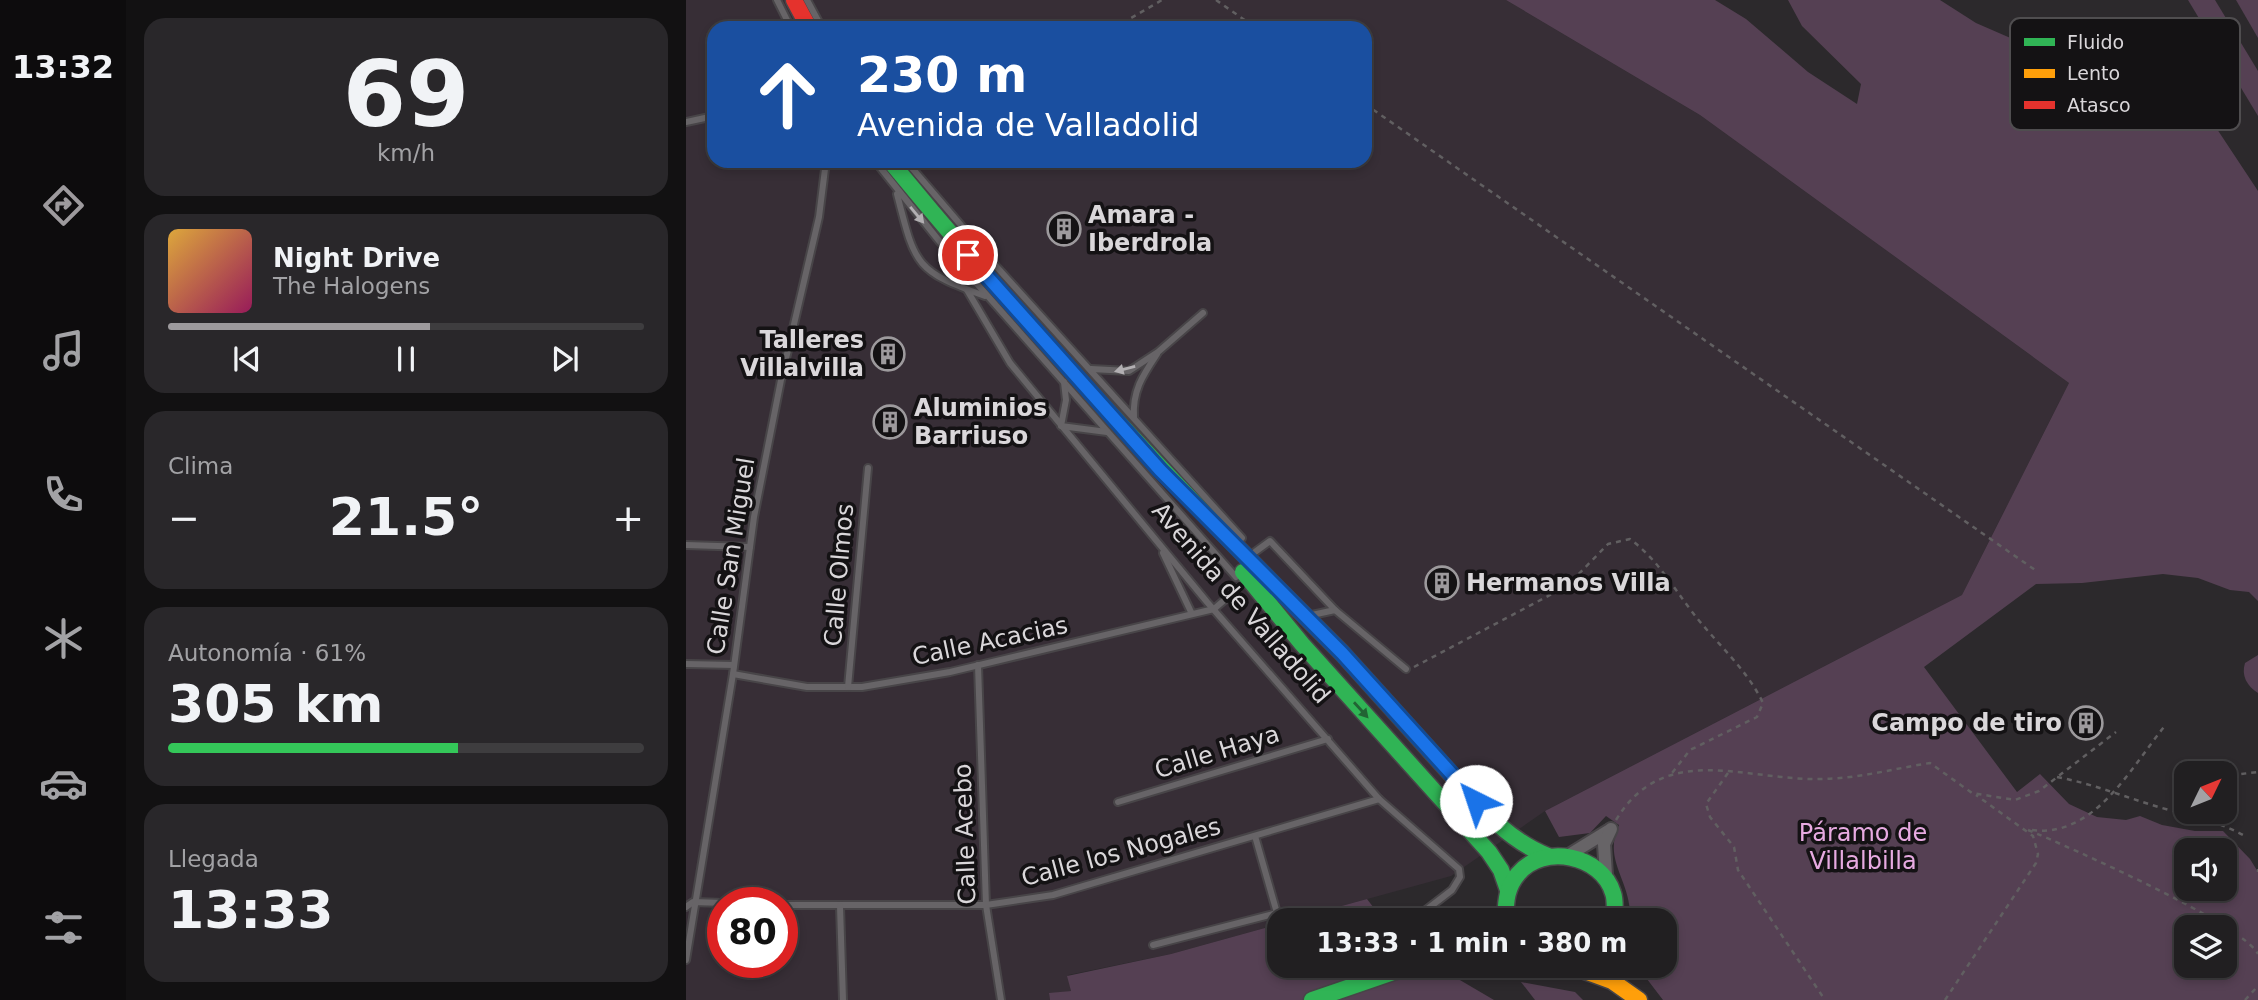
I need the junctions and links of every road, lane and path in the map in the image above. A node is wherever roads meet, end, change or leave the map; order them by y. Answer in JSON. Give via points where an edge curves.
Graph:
{"nodes":[{"id":1,"x":777,"y":0,"type":"edge"},
{"id":2,"x":794,"y":0,"type":"edge"},
{"id":3,"x":807,"y":0,"type":"edge"},
{"id":4,"x":1162,"y":0,"type":"edge"},
{"id":5,"x":1216,"y":0,"type":"edge"},
{"id":6,"x":788,"y":21,"type":"edge"},
{"id":7,"x":805,"y":21,"type":"edge"},
{"id":8,"x":818,"y":21,"type":"edge"},
{"id":9,"x":1126,"y":21,"type":"edge"},
{"id":10,"x":1246,"y":21,"type":"edge"},
{"id":11,"x":1372,"y":109,"type":"edge"},
{"id":12,"x":707,"y":118,"type":"edge"},
{"id":13,"x":686,"y":122,"type":"edge"},
{"id":14,"x":825,"y":168,"type":"edge"},
{"id":15,"x":880,"y":168,"type":"edge"},
{"id":16,"x":896,"y":168,"type":"edge"},
{"id":17,"x":911,"y":168,"type":"edge"},
{"id":18,"x":896,"y":189,"type":"junction"},
{"id":19,"x":967,"y":290,"type":"junction"},
{"id":20,"x":988,"y":297,"type":"junction"},
{"id":21,"x":1203,"y":313,"type":"dead end"},
{"id":22,"x":1158,"y":352,"type":"junction"},
{"id":23,"x":1089,"y":368,"type":"junction"},
{"id":24,"x":1064,"y":382,"type":"junction"},
{"id":25,"x":1134,"y":419,"type":"junction"},
{"id":26,"x":1061,"y":426,"type":"junction"},
{"id":27,"x":1109,"y":433,"type":"junction"},
{"id":28,"x":868,"y":468,"type":"dead end"},
{"id":29,"x":1160,"y":470,"type":"junction"},
{"id":30,"x":1157,"y":541,"type":"junction"},
{"id":31,"x":686,"y":545,"type":"edge"},
{"id":32,"x":750,"y":547,"type":"junction"},
{"id":33,"x":1255,"y":552,"type":"junction"},
{"id":34,"x":2038,"y":572,"type":"dead end"},
{"id":35,"x":1242,"y":584,"type":"junction"},
{"id":36,"x":1214,"y":609,"type":"junction"},
{"id":37,"x":1335,"y":610,"type":"junction"},
{"id":38,"x":1192,"y":614,"type":"junction"},
{"id":39,"x":1312,"y":615,"type":"junction"},
{"id":40,"x":1342,"y":653,"type":"junction"},
{"id":41,"x":686,"y":664,"type":"edge"},
{"id":42,"x":734,"y":665,"type":"junction"},
{"id":43,"x":978,"y":665,"type":"junction"},
{"id":44,"x":1321,"y":665,"type":"junction"},
{"id":45,"x":1406,"y":668,"type":"joint"},
{"id":46,"x":733,"y":674,"type":"junction"},
{"id":47,"x":848,"y":687,"type":"junction"},
{"id":48,"x":2164,"y":727,"type":"dead end"},
{"id":49,"x":2116,"y":732,"type":"dead end"},
{"id":50,"x":1328,"y":739,"type":"junction"},
{"id":51,"x":1729,"y":772,"type":"junction"},
{"id":52,"x":2258,"y":772,"type":"edge"},
{"id":53,"x":1672,"y":773,"type":"junction"},
{"id":54,"x":2237,"y":776,"type":"edge"},
{"id":55,"x":2057,"y":778,"type":"junction"},
{"id":56,"x":2115,"y":791,"type":"junction"},
{"id":57,"x":1972,"y":793,"type":"junction"},
{"id":58,"x":1380,"y":799,"type":"junction"},
{"id":59,"x":1118,"y":802,"type":"dead end"},
{"id":60,"x":2174,"y":809,"type":"edge"},
{"id":61,"x":2218,"y":824,"type":"edge"},
{"id":62,"x":1611,"y":829,"type":"junction"},
{"id":63,"x":2025,"y":829,"type":"junction"},
{"id":64,"x":1255,"y":836,"type":"junction"},
{"id":65,"x":2245,"y":836,"type":"dead end"},
{"id":66,"x":1569,"y":855,"type":"junction"},
{"id":67,"x":1548,"y":856,"type":"junction"},
{"id":68,"x":1606,"y":879,"type":"junction"},
{"id":69,"x":1507,"y":895,"type":"junction"},
{"id":70,"x":693,"y":902,"type":"junction"},
{"id":71,"x":707,"y":902,"type":"edge"},
{"id":72,"x":798,"y":905,"type":"edge"},
{"id":73,"x":986,"y":905,"type":"junction"},
{"id":74,"x":840,"y":906,"type":"junction"},
{"id":75,"x":686,"y":907,"type":"edge"},
{"id":76,"x":1429,"y":908,"type":"edge"},
{"id":77,"x":1501,"y":908,"type":"edge"},
{"id":78,"x":1506,"y":908,"type":"edge"},
{"id":79,"x":1615,"y":908,"type":"edge"},
{"id":80,"x":1153,"y":946,"type":"dead end"},
{"id":81,"x":2258,"y":954,"type":"edge"},
{"id":82,"x":686,"y":960,"type":"edge"},
{"id":83,"x":1375,"y":978,"type":"edge"},
{"id":84,"x":1607,"y":978,"type":"edge"},
{"id":85,"x":1627,"y":978,"type":"edge"},
{"id":86,"x":2258,"y":985,"type":"edge"},
{"id":87,"x":1635,"y":995,"type":"edge"},
{"id":88,"x":843,"y":1000,"type":"edge"},
{"id":89,"x":1001,"y":1000,"type":"edge"},
{"id":90,"x":1312,"y":1000,"type":"edge"},
{"id":91,"x":1825,"y":1000,"type":"edge"},
{"id":92,"x":1945,"y":1000,"type":"edge"},
{"id":93,"x":2245,"y":1000,"type":"edge"}],
"edges":[{"from":1,"to":6,"type":"lane"},
{"from":2,"to":7,"type":"main road"},
{"from":3,"to":8,"type":"lane"},
{"from":4,"to":9,"type":"path"},
{"from":5,"to":10,"type":"path"},
{"from":11,"to":34,"type":"path"},
{"from":12,"to":13,"type":"lane"},
{"from":14,"to":32,"type":"lane","name":"Calle San Miguel","via":[[819,217],[781,380]]},
{"from":15,"to":18,"type":"lane","name":"Avenida de Valladolid"},
{"from":16,"to":29,"type":"main road","name":"Avenida de Valladolid"},
{"from":17,"to":23,"type":"lane","name":"Avenida de Valladolid"},
{"from":18,"to":19,"type":"lane","via":[[916,256],[933,274]]},
{"from":18,"to":20,"type":"lane","name":"Avenida de Valladolid","one_way":true},
{"from":19,"to":20,"type":"lane"},
{"from":19,"to":26,"type":"lane","name":"Avenida de Valladolid","via":[[1010,363]]},
{"from":20,"to":24,"type":"lane","name":"Avenida de Valladolid"},
{"from":21,"to":22,"type":"lane"},
{"from":22,"to":23,"type":"lane","one_way":true,"via":[[1129,371]]},
{"from":22,"to":25,"type":"lane","via":[[1138,382]]},
{"from":23,"to":25,"type":"lane","name":"Avenida de Valladolid"},
{"from":24,"to":26,"type":"lane"},
{"from":24,"to":27,"type":"lane","name":"Avenida de Valladolid"},
{"from":25,"to":33,"type":"lane","name":"Avenida de Valladolid"},
{"from":26,"to":27,"type":"lane"},
{"from":26,"to":30,"type":"lane","name":"Avenida de Valladolid"},
{"from":27,"to":35,"type":"lane","name":"Avenida de Valladolid"},
{"from":28,"to":47,"type":"lane","name":"Calle Olmos"},
{"from":29,"to":40,"type":"main road"},
{"from":29,"to":44,"type":"main road"},
{"from":30,"to":36,"type":"lane","name":"Avenida de Valladolid"},
{"from":30,"to":38,"type":"lane"},
{"from":31,"to":32,"type":"lane"},
{"from":32,"to":42,"type":"lane","name":"Calle San Miguel"},
{"from":33,"to":37,"type":"lane","via":[[1270,541]]},
{"from":33,"to":39,"type":"lane","name":"Avenida de Valladolid"},
{"from":35,"to":36,"type":"lane","name":"Calle Acacias"},
{"from":35,"to":44,"type":"lane","name":"Avenida de Valladolid"},
{"from":36,"to":38,"type":"lane","name":"Calle Acacias"},
{"from":36,"to":50,"type":"lane","name":"Avenida de Valladolid"},
{"from":37,"to":39,"type":"lane"},
{"from":37,"to":45,"type":"lane"},
{"from":38,"to":43,"type":"lane","name":"Calle Acacias"},
{"from":39,"to":40,"type":"lane","name":"Avenida de Valladolid"},
{"from":40,"to":67,"type":"main road","via":[[1492,819],[1525,847]]},
{"from":41,"to":42,"type":"lane"},
{"from":42,"to":46,"type":"lane","name":"Calle San Miguel"},
{"from":43,"to":47,"type":"lane","name":"Calle Acacias"},
{"from":43,"to":73,"type":"lane","name":"Calle Acebo"},
{"from":44,"to":69,"type":"main road","one_way":true,"via":[[1489,852],[1502,870]]},
{"from":45,"to":53,"type":"path","via":[[1567,586],[1608,544],[1630,539],[1662,568],[1692,612],[1755,685],[1763,703],[1758,717],[1690,750]]},
{"from":46,"to":47,"type":"lane","name":"Calle Acacias","via":[[807,687]]},
{"from":46,"to":70,"type":"lane","name":"Calle San Miguel"},
{"from":48,"to":56,"type":"path"},
{"from":49,"to":55,"type":"path"},
{"from":50,"to":58,"type":"lane","name":"Avenida de Valladolid"},
{"from":50,"to":59,"type":"lane","name":"Calle Haya"},
{"from":51,"to":53,"type":"path"},
{"from":51,"to":57,"type":"path","via":[[1847,778],[1930,763]]},
{"from":51,"to":91,"type":"path","via":[[1706,804],[1710,817],[1734,847],[1738,870]]},
{"from":52,"to":54,"type":"path"},
{"from":53,"to":62,"type":"path","via":[[1644,786]]},
{"from":55,"to":56,"type":"path"},
{"from":55,"to":57,"type":"path","via":[[2015,800]]},
{"from":56,"to":60,"type":"path"},
{"from":56,"to":63,"type":"path","via":[[2089,814],[2059,831]]},
{"from":57,"to":63,"type":"path"},
{"from":58,"to":64,"type":"lane","name":"Calle los Nogales"},
{"from":58,"to":76,"type":"lane","name":"Avenida de Valladolid","via":[[1459,869],[1452,890]]},
{"from":61,"to":65,"type":"path"},
{"from":62,"to":66,"type":"street"},
{"from":62,"to":68,"type":"street","via":[[1604,844]]},
{"from":63,"to":81,"type":"path","via":[[2178,901],[2243,939]]},
{"from":63,"to":92,"type":"path","via":[[2033,836],[2036,863]]},
{"from":64,"to":73,"type":"lane","name":"Calle los Nogales","via":[[1053,895]]},
{"from":64,"to":80,"type":"lane","via":[[1277,914]]},
{"from":66,"to":67,"type":"main road"},
{"from":66,"to":68,"type":"main road","via":[[1590,864]]},
{"from":67,"to":69,"type":"main road","via":[[1525,867]]},
{"from":68,"to":79,"type":"main road"},
{"from":69,"to":77,"type":"main road"},
{"from":69,"to":78,"type":"main road"},
{"from":70,"to":71,"type":"lane"},
{"from":70,"to":75,"type":"lane"},
{"from":70,"to":82,"type":"lane","name":"Calle San Miguel"},
{"from":72,"to":74,"type":"lane","name":"Calle los Nogales"},
{"from":73,"to":74,"type":"lane","name":"Calle los Nogales"},
{"from":73,"to":89,"type":"lane","name":"Calle Acebo"},
{"from":74,"to":88,"type":"lane"},
{"from":83,"to":90,"type":"main road"},
{"from":84,"to":87,"type":"main road"},
{"from":85,"to":87,"type":"main road"},
{"from":86,"to":93,"type":"path"}]}
